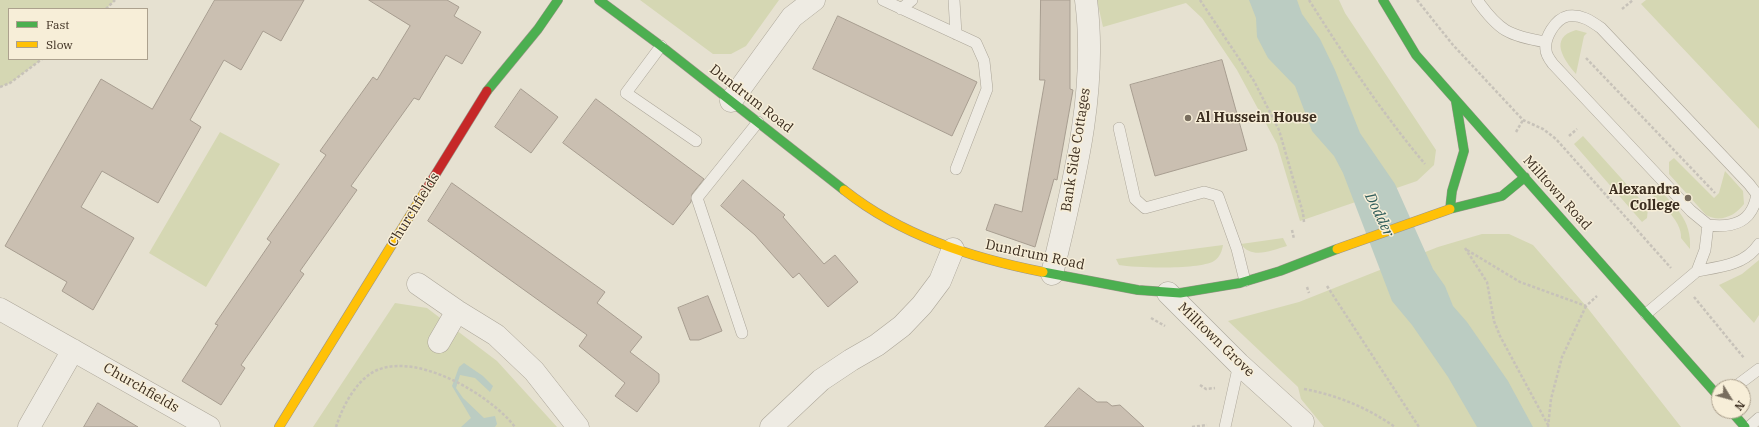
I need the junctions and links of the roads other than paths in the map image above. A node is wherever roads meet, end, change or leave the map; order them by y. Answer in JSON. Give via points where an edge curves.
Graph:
{"nodes":[{"id":1,"x":558,"y":0,"type":"edge"},
{"id":2,"x":599,"y":0,"type":"edge"},
{"id":3,"x":814,"y":0,"type":"edge"},
{"id":4,"x":883,"y":0,"type":"edge"},
{"id":5,"x":912,"y":0,"type":"edge"},
{"id":6,"x":954,"y":0,"type":"edge"},
{"id":7,"x":1086,"y":0,"type":"edge"},
{"id":8,"x":1383,"y":0,"type":"edge"},
{"id":9,"x":1477,"y":0,"type":"edge"},
{"id":10,"x":901,"y":9,"type":"junction"},
{"id":11,"x":956,"y":34,"type":"junction"},
{"id":12,"x":1546,"y":42,"type":"junction"},
{"id":13,"x":661,"y":46,"type":"junction"},
{"id":14,"x":731,"y":101,"type":"junction"},
{"id":15,"x":1456,"y":102,"type":"junction"},
{"id":16,"x":758,"y":122,"type":"junction"},
{"id":17,"x":1118,"y":128,"type":"dead end"},
{"id":18,"x":696,"y":141,"type":"dead end"},
{"id":19,"x":956,"y":169,"type":"dead end"},
{"id":20,"x":1525,"y":177,"type":"junction"},
{"id":21,"x":1758,"y":195,"type":"edge"},
{"id":22,"x":1450,"y":209,"type":"junction"},
{"id":23,"x":1708,"y":225,"type":"junction"},
{"id":24,"x":1759,"y":244,"type":"edge"},
{"id":25,"x":953,"y":249,"type":"junction"},
{"id":26,"x":1697,"y":271,"type":"junction"},
{"id":27,"x":1052,"y":274,"type":"junction"},
{"id":28,"x":1245,"y":281,"type":"junction"},
{"id":29,"x":418,"y":284,"type":"dead end"},
{"id":30,"x":1168,"y":293,"type":"junction"},
{"id":31,"x":0,"y":309,"type":"edge"},
{"id":32,"x":457,"y":312,"type":"junction"},
{"id":33,"x":1646,"y":314,"type":"junction"},
{"id":34,"x":742,"y":333,"type":"dead end"},
{"id":35,"x":439,"y":342,"type":"dead end"},
{"id":36,"x":73,"y":350,"type":"junction"},
{"id":37,"x":1239,"y":364,"type":"junction"},
{"id":38,"x":1757,"y":371,"type":"edge"},
{"id":39,"x":1746,"y":379,"type":"edge"},
{"id":40,"x":1711,"y":388,"type":"edge"},
{"id":41,"x":1759,"y":418,"type":"edge"},
{"id":42,"x":1738,"y":419,"type":"edge"},
{"id":43,"x":1305,"y":424,"type":"edge"},
{"id":44,"x":29,"y":427,"type":"edge"},
{"id":45,"x":209,"y":427,"type":"edge"},
{"id":46,"x":279,"y":427,"type":"edge"},
{"id":47,"x":578,"y":427,"type":"edge"},
{"id":48,"x":771,"y":427,"type":"edge"},
{"id":49,"x":1225,"y":427,"type":"edge"},
{"id":50,"x":1745,"y":427,"type":"edge"},
{"id":51,"x":1750,"y":427,"type":"edge"}],
"edges":[{"from":1,"to":46,"type":"main road","name":"Churchfields","via":[[538,29],[488,90]]},
{"from":2,"to":13,"type":"main road","name":"Dundrum Road"},
{"from":3,"to":14,"type":"street","via":[[792,17]]},
{"from":4,"to":10,"type":"lane"},
{"from":5,"to":10,"type":"lane"},
{"from":6,"to":11,"type":"lane"},
{"from":7,"to":27,"type":"street","name":"Bank Side Cottages","via":[[1089,19],[1088,88],[1066,213]]},
{"from":8,"to":15,"type":"main road","name":"Milltown Road","via":[[1416,55]]},
{"from":9,"to":12,"type":"lane","via":[[1494,22],[1506,32],[1521,38]]},
{"from":10,"to":11,"type":"lane"},
{"from":11,"to":19,"type":"lane","via":[[976,43],[984,61],[986,89]]},
{"from":12,"to":21,"type":"lane","via":[[1551,28],[1566,16],[1590,20],[1601,28]]},
{"from":12,"to":23,"type":"lane","via":[[1546,51],[1553,64],[1691,211]]},
{"from":13,"to":14,"type":"main road","name":"Dundrum Road"},
{"from":13,"to":18,"type":"lane","via":[[626,93]]},
{"from":14,"to":16,"type":"main road","name":"Dundrum Road"},
{"from":15,"to":20,"type":"main road","name":"Milltown Road"},
{"from":15,"to":22,"type":"main road","via":[[1464,151],[1452,191]]},
{"from":16,"to":25,"type":"main road","name":"Dundrum Road","via":[[855,199],[879,214]]},
{"from":16,"to":34,"type":"lane","via":[[697,198]]},
{"from":17,"to":28,"type":"lane","via":[[1135,199],[1145,208],[1204,192],[1218,196]]},
{"from":20,"to":22,"type":"main road","name":"Dundrum Road","via":[[1502,196]]},
{"from":20,"to":33,"type":"main road","name":"Milltown Road"},
{"from":21,"to":23,"type":"lane","via":[[1752,209],[1737,223],[1729,227]]},
{"from":22,"to":28,"type":"main road","name":"Dundrum Road","bridge":true,"via":[[1302,264]]},
{"from":23,"to":26,"type":"lane","via":[[1705,250]]},
{"from":24,"to":26,"type":"lane","via":[[1744,260]]},
{"from":25,"to":27,"type":"main road","name":"Dundrum Road","via":[[996,262]]},
{"from":25,"to":48,"type":"street","via":[[940,281],[902,326],[821,380]]},
{"from":26,"to":33,"type":"lane"},
{"from":27,"to":30,"type":"main road","name":"Dundrum Road"},
{"from":28,"to":30,"type":"main road","name":"Dundrum Road","via":[[1193,292]]},
{"from":29,"to":32,"type":"street"},
{"from":30,"to":37,"type":"street","name":"Milltown Grove"},
{"from":31,"to":36,"type":"street","name":"Churchfields"},
{"from":32,"to":35,"type":"street"},
{"from":32,"to":47,"type":"street","via":[[496,335],[534,371]]},
{"from":33,"to":40,"type":"main road","name":"Milltown Road"},
{"from":36,"to":44,"type":"street"},
{"from":36,"to":45,"type":"street","name":"Churchfields"},
{"from":37,"to":43,"type":"street","name":"Milltown Grove"},
{"from":37,"to":49,"type":"lane"},
{"from":38,"to":39,"type":"lane"},
{"from":41,"to":51,"type":"lane"},
{"from":42,"to":50,"type":"main road"}]}
